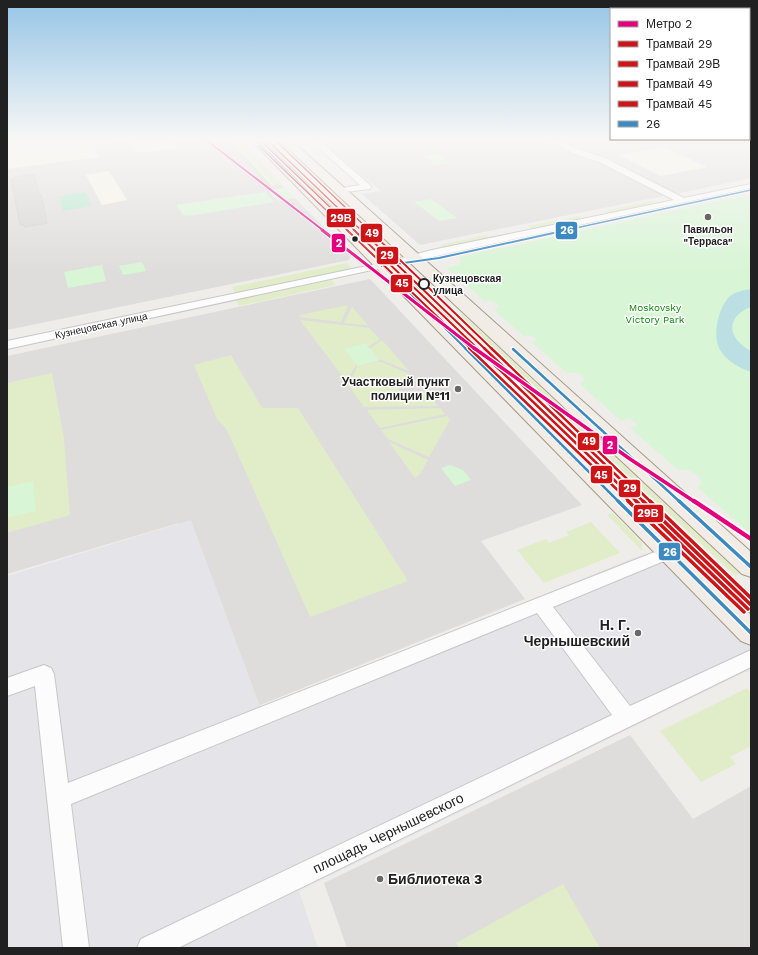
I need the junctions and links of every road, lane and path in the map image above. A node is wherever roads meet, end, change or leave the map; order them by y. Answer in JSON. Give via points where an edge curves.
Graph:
{"nodes":[{"id":1,"x":300,"y":184,"type":"edge"},
{"id":2,"x":332,"y":184,"type":"edge"},
{"id":3,"x":363,"y":184,"type":"edge"},
{"id":4,"x":649,"y":184,"type":"edge"},
{"id":5,"x":751,"y":186,"type":"edge"},
{"id":6,"x":751,"y":190,"type":"edge"},
{"id":7,"x":340,"y":191,"type":"junction"},
{"id":8,"x":685,"y":202,"type":"junction"},
{"id":9,"x":415,"y":260,"type":"junction"},
{"id":10,"x":382,"y":266,"type":"junction"},
{"id":11,"x":7,"y":345,"type":"edge"},
{"id":12,"x":670,"y":552,"type":"junction"},
{"id":13,"x":751,"y":567,"type":"edge"},
{"id":14,"x":540,"y":604,"type":"junction"},
{"id":15,"x":751,"y":633,"type":"edge"},
{"id":16,"x":751,"y":658,"type":"edge"},
{"id":17,"x":7,"y":687,"type":"edge"},
{"id":18,"x":627,"y":718,"type":"junction"},
{"id":19,"x":59,"y":798,"type":"junction"},
{"id":20,"x":76,"y":948,"type":"edge"},
{"id":21,"x":150,"y":948,"type":"edge"}],
"edges":[{"from":1,"to":10,"type":"main road"},
{"from":2,"to":7,"type":"main road"},
{"from":3,"to":7,"type":"street","via":[[367,187]]},
{"from":4,"to":8,"type":"street"},
{"from":5,"to":8,"type":"street","name":"Кузнецовская улица"},
{"from":6,"to":8,"type":"street","name":"Кузнецовская улица"},
{"from":7,"to":9,"type":"main road"},
{"from":8,"to":9,"type":"street","name":"Кузнецовская улица"},
{"from":9,"to":10,"type":"street","name":"Кузнецовская улица"},
{"from":9,"to":13,"type":"main road"},
{"from":10,"to":11,"type":"street","name":"Кузнецовская улица"},
{"from":10,"to":12,"type":"main road"},
{"from":12,"to":14,"type":"street"},
{"from":12,"to":15,"type":"main road"},
{"from":14,"to":18,"type":"street"},
{"from":14,"to":19,"type":"street"},
{"from":16,"to":18,"type":"street","name":"площадь Чернышевского"},
{"from":17,"to":19,"type":"street","via":[[44,674]]},
{"from":18,"to":21,"type":"street","name":"площадь Чернышевского"},
{"from":19,"to":20,"type":"street"}]}
